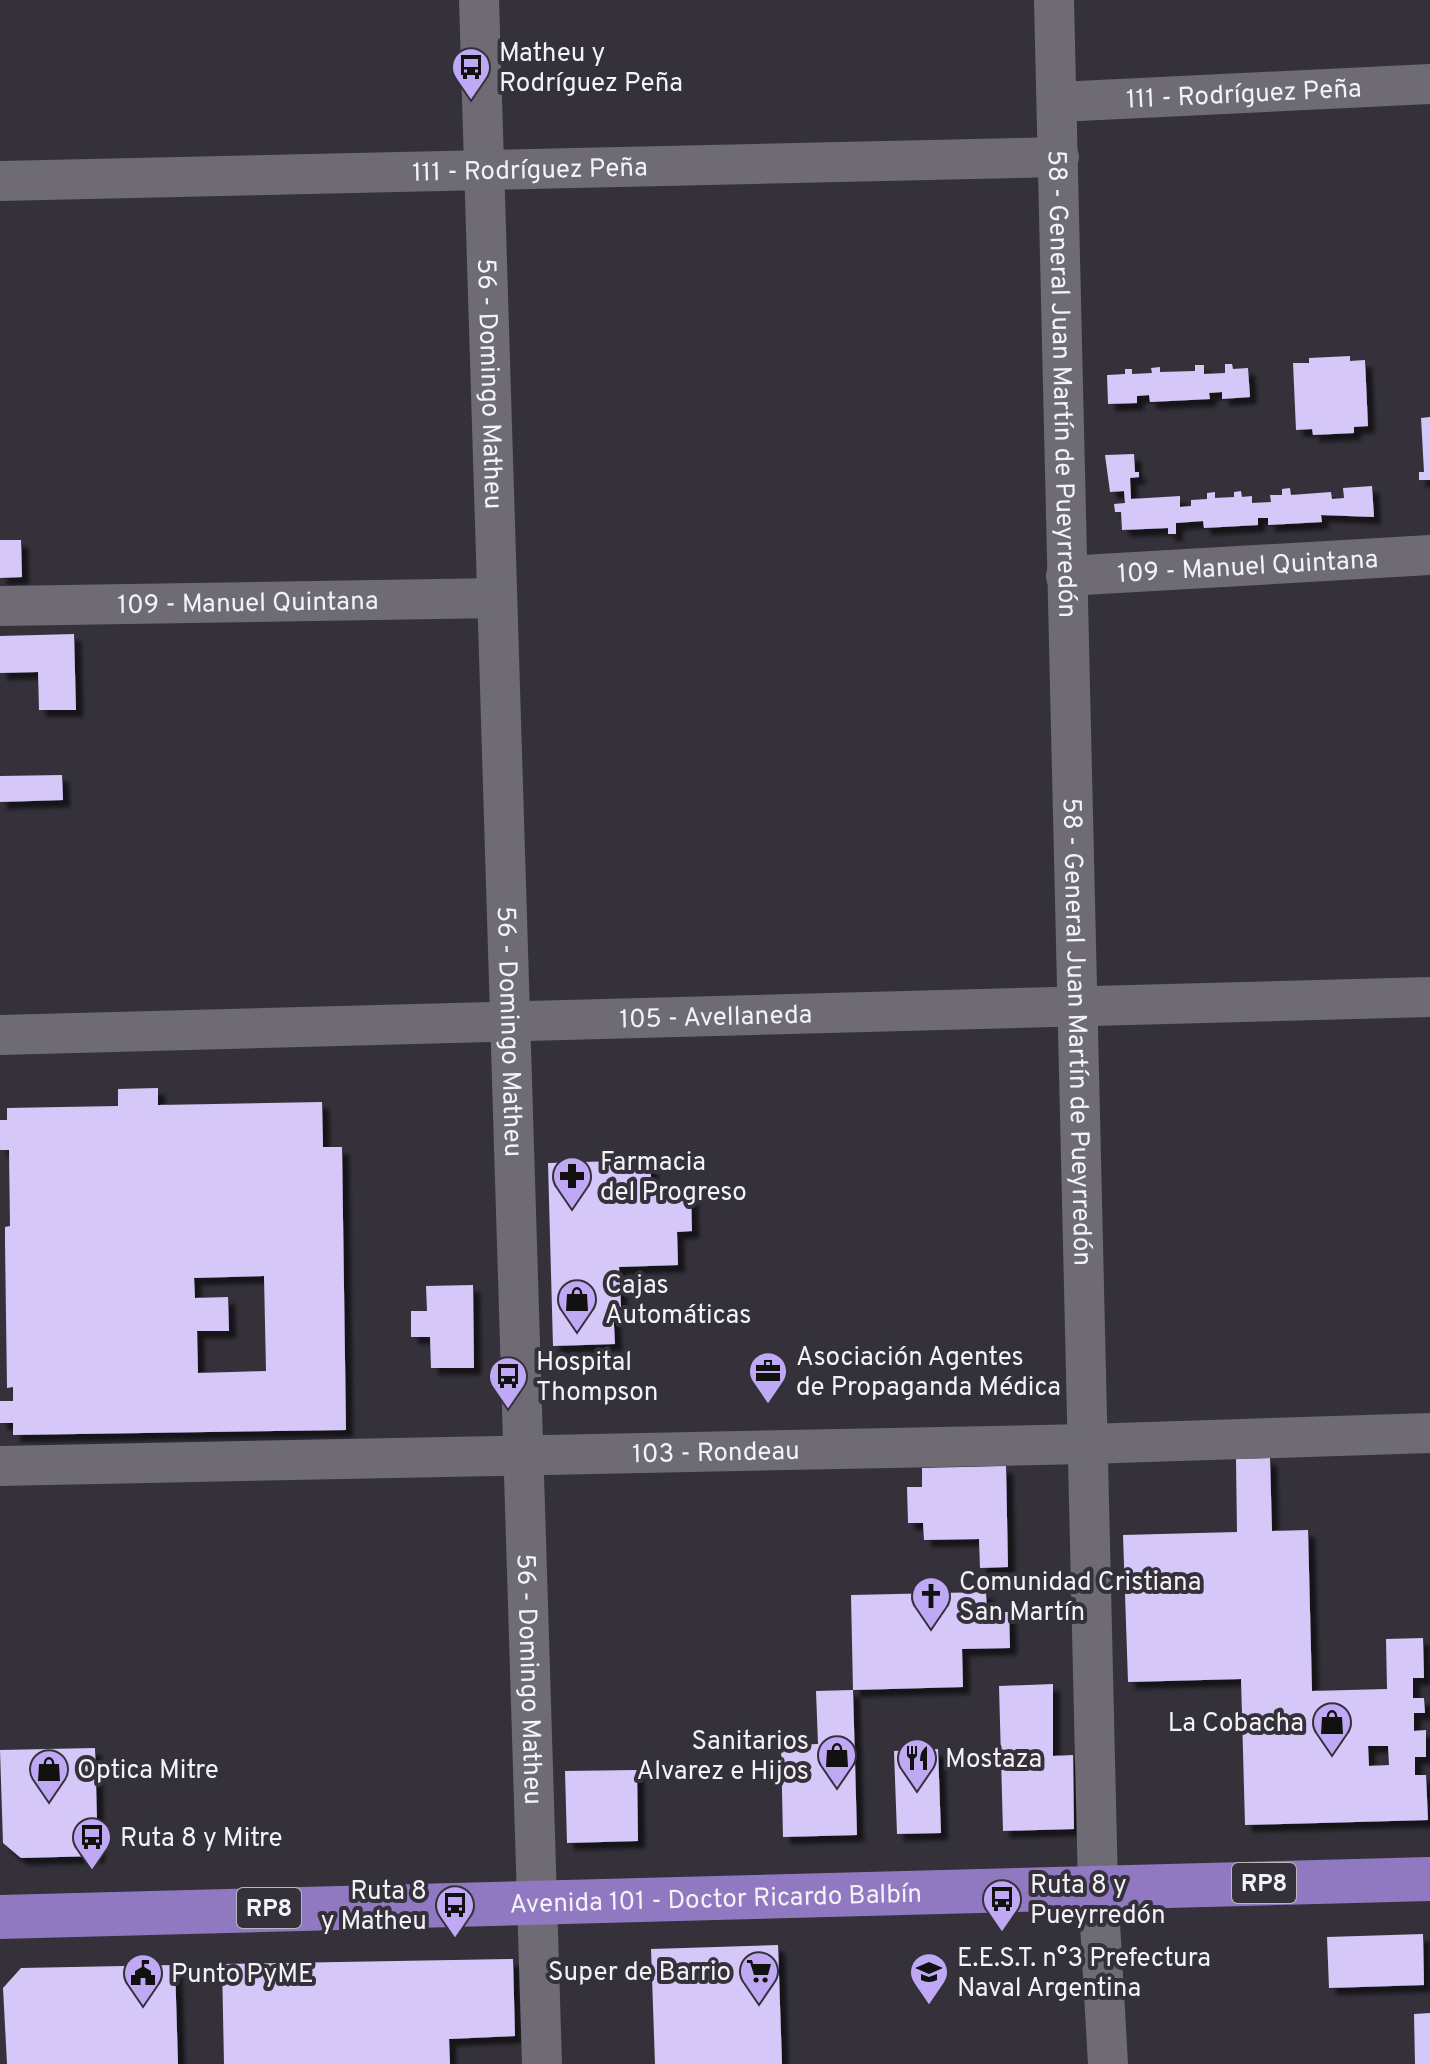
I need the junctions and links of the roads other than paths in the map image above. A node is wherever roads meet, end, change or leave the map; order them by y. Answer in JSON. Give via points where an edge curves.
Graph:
{"nodes":[{"id":1,"x":479,"y":0,"type":"edge"},
{"id":2,"x":1054,"y":0,"type":"edge"},
{"id":3,"x":1430,"y":84,"type":"edge"},
{"id":4,"x":1058,"y":102,"type":"junction"},
{"id":5,"x":1059,"y":157,"type":"junction"},
{"id":6,"x":484,"y":172,"type":"junction"},
{"id":7,"x":0,"y":181,"type":"edge"},
{"id":8,"x":1430,"y":555,"type":"edge"},
{"id":9,"x":1066,"y":576,"type":"junction"},
{"id":10,"x":497,"y":598,"type":"junction"},
{"id":11,"x":0,"y":606,"type":"edge"},
{"id":12,"x":1430,"y":997,"type":"edge"},
{"id":13,"x":1079,"y":1005,"type":"junction"},
{"id":14,"x":511,"y":1019,"type":"junction"},
{"id":15,"x":0,"y":1035,"type":"edge"},
{"id":16,"x":1430,"y":1433,"type":"edge"},
{"id":17,"x":1087,"y":1444,"type":"junction"},
{"id":18,"x":521,"y":1454,"type":"junction"},
{"id":19,"x":0,"y":1466,"type":"edge"},
{"id":20,"x":1430,"y":1879,"type":"edge"},
{"id":21,"x":1098,"y":1888,"type":"junction"},
{"id":22,"x":538,"y":1901,"type":"junction"},
{"id":23,"x":0,"y":1917,"type":"edge"},
{"id":24,"x":542,"y":2064,"type":"edge"},
{"id":25,"x":1108,"y":2064,"type":"edge"}],
"edges":[{"from":1,"to":6,"type":"street","name":"56 - Domingo Matheu"},
{"from":2,"to":4,"type":"street","name":"58 - General Juan Martín de Pueyrredón"},
{"from":3,"to":4,"type":"street","name":"111 - Rodríguez Peña"},
{"from":4,"to":5,"type":"street","name":"58 - General Juan Martín de Pueyrredón"},
{"from":5,"to":6,"type":"street","name":"111 - Rodríguez Peña"},
{"from":5,"to":9,"type":"street","name":"58 - General Juan Martín de Pueyrredón"},
{"from":6,"to":7,"type":"street","name":"111 - Rodríguez Peña"},
{"from":6,"to":10,"type":"street","name":"56 - Domingo Matheu"},
{"from":8,"to":9,"type":"street","name":"109 - Manuel Quintana"},
{"from":9,"to":13,"type":"street","name":"58 - General Juan Martín de Pueyrredón"},
{"from":10,"to":11,"type":"street","name":"109 - Manuel Quintana"},
{"from":10,"to":14,"type":"street","name":"56 - Domingo Matheu"},
{"from":12,"to":13,"type":"street","name":"105 - Avellaneda"},
{"from":13,"to":14,"type":"street","name":"105 - Avellaneda"},
{"from":13,"to":17,"type":"street","name":"58 - General Juan Martín de Pueyrredón"},
{"from":14,"to":15,"type":"street","name":"105 - Avellaneda"},
{"from":14,"to":18,"type":"street","name":"56 - Domingo Matheu"},
{"from":16,"to":17,"type":"street","name":"103 - Rondeau"},
{"from":17,"to":18,"type":"street","name":"103 - Rondeau"},
{"from":17,"to":21,"type":"street","name":"58 - General Juan Martín de Pueyrredón"},
{"from":18,"to":19,"type":"street","name":"103 - Rondeau"},
{"from":18,"to":22,"type":"street","name":"56 - Domingo Matheu"},
{"from":20,"to":21,"type":"main road","name":"Avenida 101 - Doctor Ricardo Balbín","number":"RP8"},
{"from":21,"to":22,"type":"main road","name":"Avenida 101 - Doctor Ricardo Balbín","number":"RP8"},
{"from":21,"to":25,"type":"street","name":"58 - General Juan Martín de Pueyrredón"},
{"from":22,"to":23,"type":"main road","name":"Avenida 101 - Doctor Ricardo Balbín","number":"RP8"},
{"from":22,"to":24,"type":"street","name":"56 - Domingo Matheu"}]}
